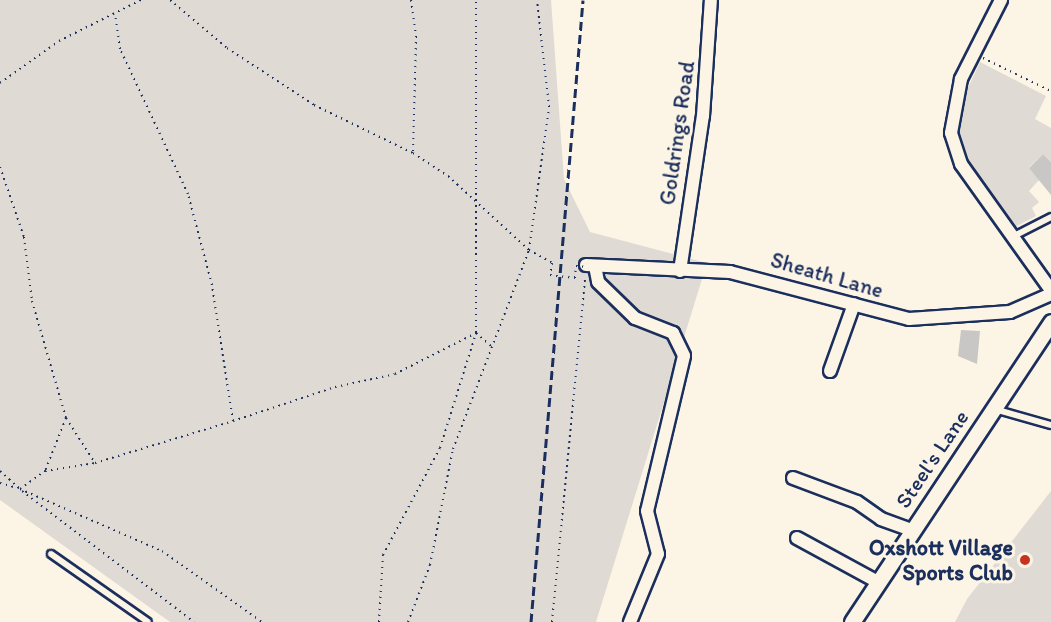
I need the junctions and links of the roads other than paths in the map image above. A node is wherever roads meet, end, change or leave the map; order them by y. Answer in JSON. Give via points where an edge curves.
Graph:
{"nodes":[{"id":1,"x":711,"y":0,"type":"edge"},
{"id":2,"x":1001,"y":0,"type":"edge"},
{"id":3,"x":1051,"y":217,"type":"edge"},
{"id":4,"x":1012,"y":237,"type":"junction"},
{"id":5,"x":680,"y":271,"type":"junction"},
{"id":6,"x":1051,"y":292,"type":"edge"},
{"id":7,"x":855,"y":304,"type":"junction"},
{"id":8,"x":1051,"y":322,"type":"edge"},
{"id":9,"x":831,"y":371,"type":"dead end"},
{"id":10,"x":993,"y":409,"type":"junction"},
{"id":11,"x":1051,"y":425,"type":"edge"},
{"id":12,"x":793,"y":478,"type":"dead end"},
{"id":13,"x":911,"y":530,"type":"junction"},
{"id":14,"x":797,"y":538,"type":"dead end"},
{"id":15,"x":51,"y":554,"type":"dead end"},
{"id":16,"x":876,"y":581,"type":"junction"},
{"id":17,"x":148,"y":622,"type":"edge"},
{"id":18,"x":630,"y":622,"type":"edge"},
{"id":19,"x":852,"y":622,"type":"edge"}],
"edges":[{"from":1,"to":5,"type":"street","name":"Goldrings Road","via":[[703,116]]},
{"from":2,"to":4,"type":"street","via":[[955,96],[954,151]]},
{"from":3,"to":4,"type":"lane"},
{"from":4,"to":6,"type":"street"},
{"from":5,"to":7,"type":"street","name":"Sheath Lane","via":[[753,276]]},
{"from":5,"to":18,"type":"street","name":"Sheath Lane","via":[[589,266],[598,282],[635,318],[673,333],[684,356],[646,511],[658,554]]},
{"from":6,"to":7,"type":"street","name":"Sheath Lane","via":[[1010,312],[934,319],[895,316]]},
{"from":7,"to":9,"type":"street"},
{"from":8,"to":10,"type":"street","name":"Steel's Lane"},
{"from":10,"to":11,"type":"lane"},
{"from":10,"to":13,"type":"street","name":"Steel's Lane"},
{"from":12,"to":13,"type":"street","via":[[858,502],[881,519]]},
{"from":13,"to":16,"type":"street","name":"Steel's Lane"},
{"from":14,"to":16,"type":"street"},
{"from":15,"to":17,"type":"lane"},
{"from":16,"to":19,"type":"street","name":"Steel's Lane"}]}
